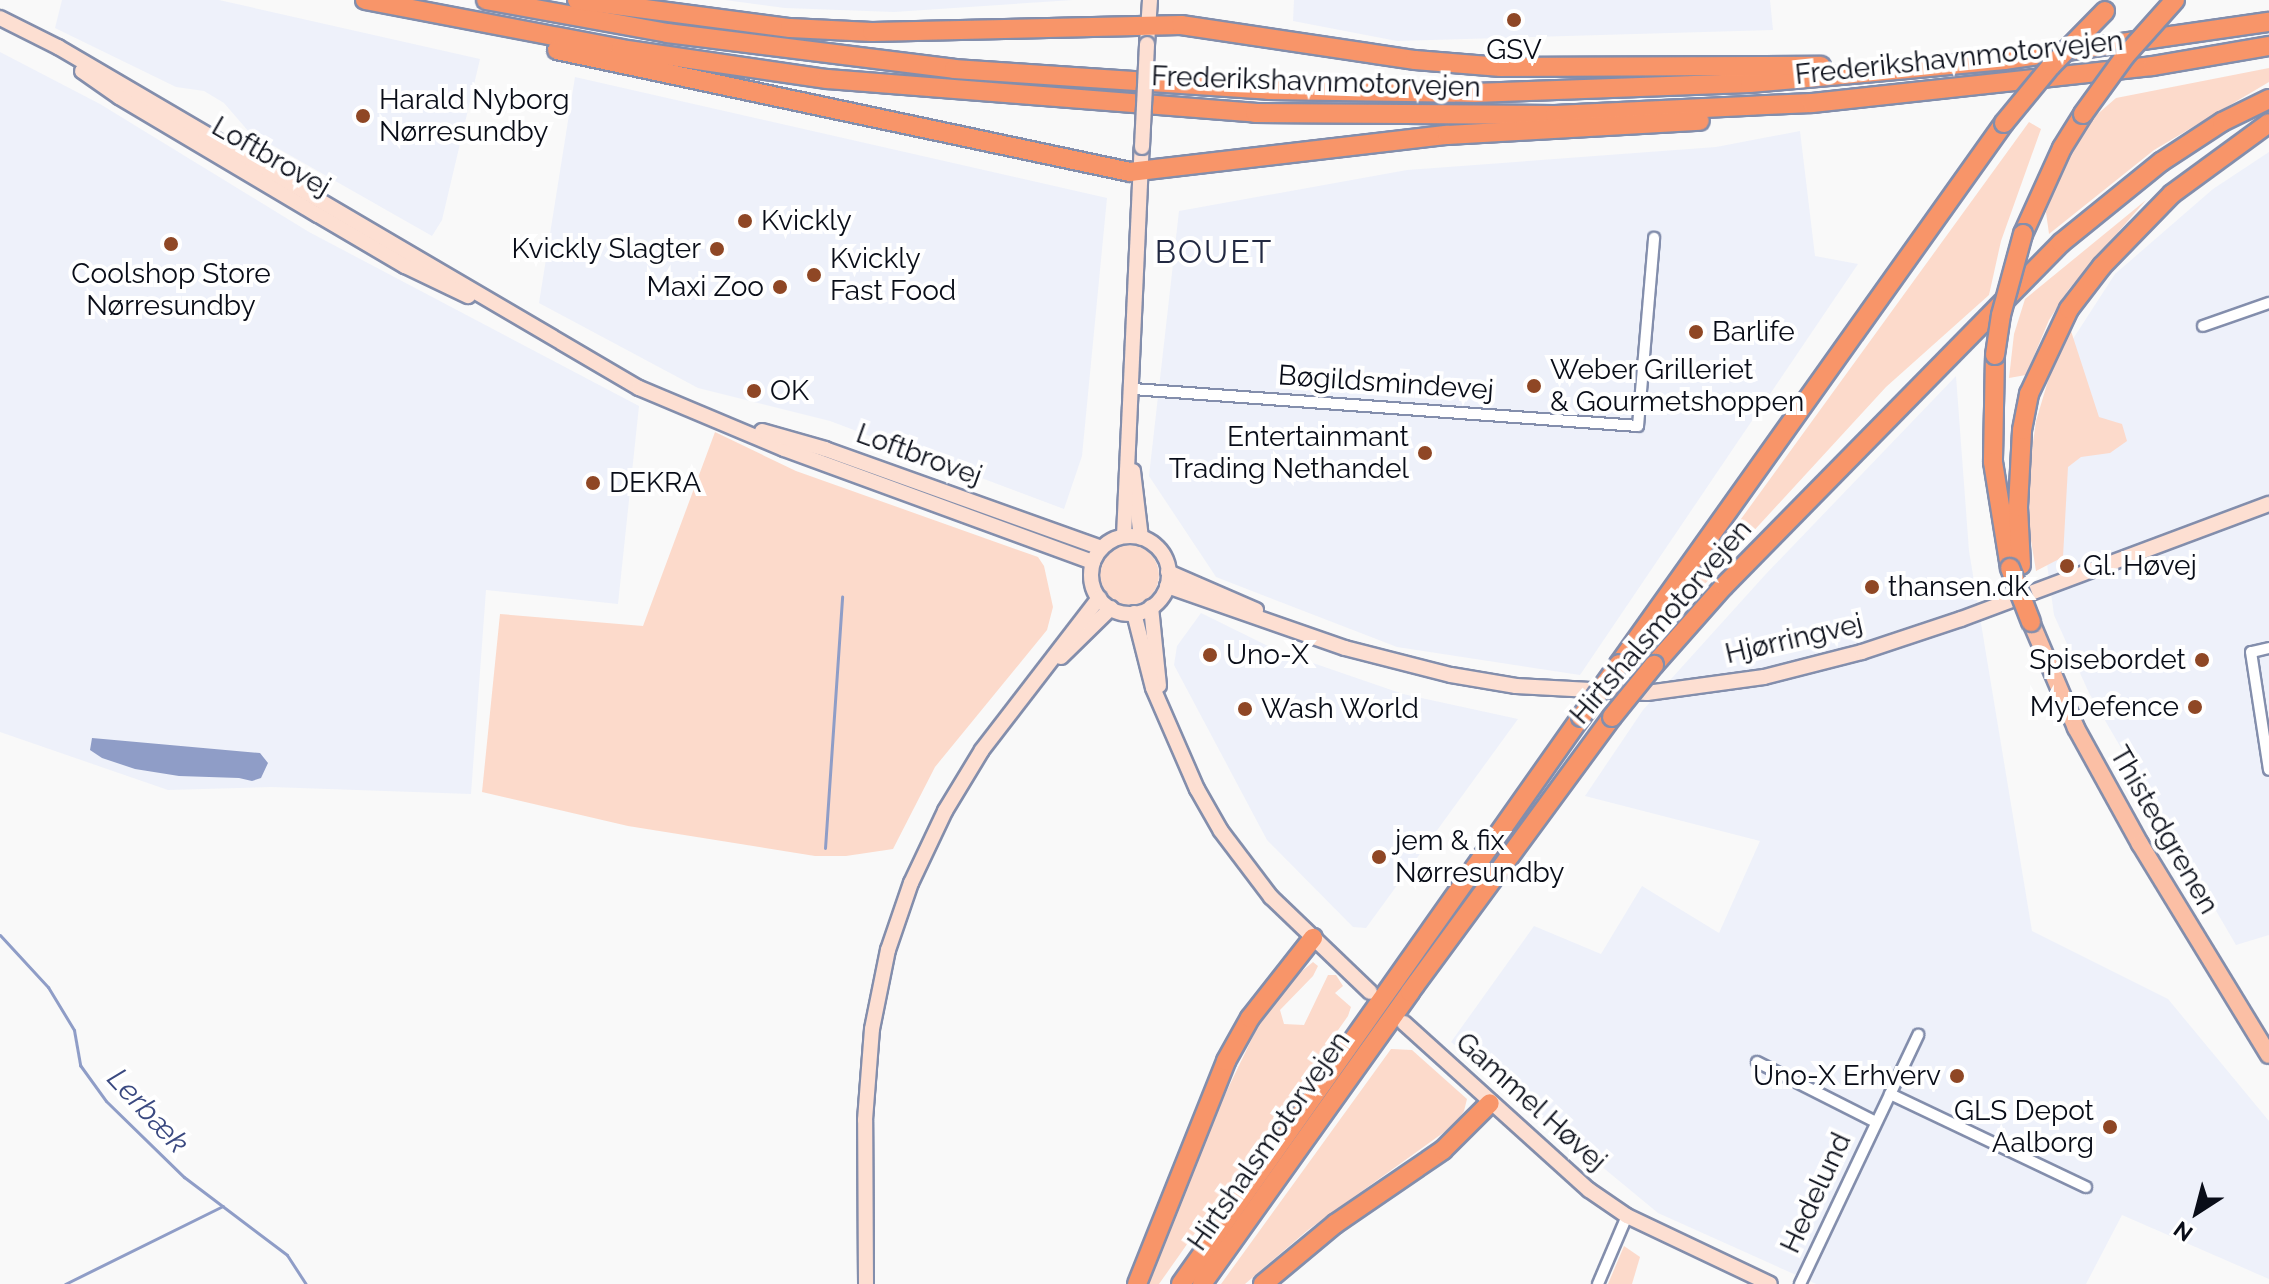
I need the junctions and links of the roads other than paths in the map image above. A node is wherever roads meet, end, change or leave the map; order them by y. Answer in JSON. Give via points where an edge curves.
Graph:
{"nodes":[{"id":1,"x":356,"y":0,"type":"edge"},
{"id":2,"x":365,"y":0,"type":"edge"},
{"id":3,"x":486,"y":0,"type":"edge"},
{"id":4,"x":577,"y":0,"type":"edge"},
{"id":5,"x":1150,"y":0,"type":"edge"},
{"id":6,"x":2175,"y":0,"type":"edge"},
{"id":7,"x":2111,"y":5,"type":"edge"},
{"id":8,"x":0,"y":18,"type":"edge"},
{"id":9,"x":2269,"y":22,"type":"edge"},
{"id":10,"x":1149,"y":23,"type":"junction"},
{"id":11,"x":2269,"y":46,"type":"edge"},
{"id":12,"x":2004,"y":60,"type":"junction"},
{"id":13,"x":1978,"y":87,"type":"junction"},
{"id":14,"x":2269,"y":99,"type":"edge"},
{"id":15,"x":2269,"y":123,"type":"edge"},
{"id":16,"x":1141,"y":173,"type":"junction"},
{"id":17,"x":1654,"y":238,"type":"dead end"},
{"id":18,"x":2269,"y":303,"type":"edge"},
{"id":19,"x":2203,"y":326,"type":"dead end"},
{"id":20,"x":1133,"y":389,"type":"junction"},
{"id":21,"x":716,"y":419,"type":"junction"},
{"id":22,"x":1130,"y":443,"type":"junction"},
{"id":23,"x":2269,"y":504,"type":"edge"},
{"id":24,"x":1124,"y":536,"type":"junction"},
{"id":25,"x":1141,"y":538,"type":"junction"},
{"id":26,"x":1102,"y":548,"type":"junction"},
{"id":27,"x":1093,"y":562,"type":"junction"},
{"id":28,"x":2016,"y":567,"type":"junction"},
{"id":29,"x":1167,"y":579,"type":"junction"},
{"id":30,"x":1099,"y":598,"type":"junction"},
{"id":31,"x":1151,"y":607,"type":"junction"},
{"id":32,"x":1111,"y":608,"type":"junction"},
{"id":33,"x":1134,"y":613,"type":"junction"},
{"id":34,"x":2033,"y":628,"type":"joint"},
{"id":35,"x":2269,"y":648,"type":"edge"},
{"id":36,"x":1034,"y":681,"type":"junction"},
{"id":37,"x":1161,"y":702,"type":"junction"},
{"id":38,"x":2269,"y":770,"type":"edge"},
{"id":39,"x":1313,"y":938,"type":"junction"},
{"id":40,"x":1370,"y":992,"type":"dead end"},
{"id":41,"x":1404,"y":1023,"type":"dead end"},
{"id":42,"x":1918,"y":1035,"type":"dead end"},
{"id":43,"x":2269,"y":1055,"type":"edge"},
{"id":44,"x":1757,"y":1062,"type":"dead end"},
{"id":45,"x":1890,"y":1094,"type":"junction"},
{"id":46,"x":1490,"y":1103,"type":"junction"},
{"id":47,"x":1876,"y":1122,"type":"junction"},
{"id":48,"x":2086,"y":1187,"type":"dead end"},
{"id":49,"x":1627,"y":1216,"type":"junction"},
{"id":50,"x":866,"y":1284,"type":"edge"},
{"id":51,"x":1137,"y":1284,"type":"edge"},
{"id":52,"x":1181,"y":1284,"type":"edge"},
{"id":53,"x":1202,"y":1284,"type":"edge"},
{"id":54,"x":1263,"y":1284,"type":"edge"},
{"id":55,"x":1598,"y":1284,"type":"edge"},
{"id":56,"x":1770,"y":1284,"type":"edge"},
{"id":57,"x":1800,"y":1284,"type":"edge"}],
"edges":[{"from":1,"to":16,"type":"highway","via":[[733,89]]},
{"from":2,"to":13,"type":"highway","name":"Frederikshavnmotorvejen","via":[[593,44],[813,77],[1255,113],[1555,115],[1812,103]]},
{"from":3,"to":12,"type":"highway","name":"Frederikshavnmotorvejen","via":[[667,33],[924,65],[1268,90],[1474,93],[1633,88]]},
{"from":4,"to":10,"type":"highway","via":[[790,28],[872,32]]},
{"from":5,"to":10,"type":"main road"},
{"from":6,"to":28,"type":"highway","bridge":true,"via":[[2125,56],[2062,148],[2023,234],[2004,300],[1995,355],[1993,462]]},
{"from":7,"to":52,"type":"highway","name":"Hirtshalsmotorvejen","bridge":true,"via":[[2004,123]]},
{"from":8,"to":21,"type":"main road","name":"Loftbrovej","via":[[119,97],[405,266],[493,306],[626,381]]},
{"from":9,"to":12,"type":"highway","name":"Frederikshavnmotorvejen"},
{"from":10,"to":12,"type":"highway","via":[[1501,67],[1733,68]]},
{"from":10,"to":16,"type":"main road","bridge":true},
{"from":11,"to":13,"type":"highway","name":"Frederikshavnmotorvejen"},
{"from":13,"to":16,"type":"highway","via":[[1814,112],[1447,135]]},
{"from":14,"to":53,"type":"highway","name":"Hirtshalsmotorvejen","bridge":true,"via":[[2161,162],[2061,243],[1757,552],[1654,665],[1428,966]]},
{"from":15,"to":28,"type":"highway","via":[[2172,194],[2102,266],[2069,309],[2034,380],[2022,430]]},
{"from":16,"to":20,"type":"main road"},
{"from":17,"to":20,"type":"street","name":"Bøgildsmindevej","via":[[1638,426]]},
{"from":18,"to":19,"type":"street"},
{"from":20,"to":22,"type":"main road"},
{"from":21,"to":26,"type":"main road","name":"Loftbrovej","via":[[825,449]]},
{"from":21,"to":27,"type":"main road","name":"Loftbrovej"},
{"from":22,"to":24,"type":"main road"},
{"from":22,"to":25,"type":"main road"},
{"from":23,"to":29,"type":"main road","name":"Hjørringvej","via":[[1862,652],[1714,685],[1614,694],[1516,686],[1417,668],[1315,637]]},
{"from":24,"to":25,"type":"main road"},
{"from":24,"to":26,"type":"main road"},
{"from":25,"to":29,"type":"main road","via":[[1160,551]]},
{"from":26,"to":27,"type":"main road"},
{"from":27,"to":30,"type":"main road","via":[[1092,581]]},
{"from":28,"to":34,"type":"highway","bridge":true},
{"from":29,"to":31,"type":"main road"},
{"from":30,"to":32,"type":"main road"},
{"from":30,"to":36,"type":"main road"},
{"from":31,"to":33,"type":"main road"},
{"from":31,"to":37,"type":"main road"},
{"from":32,"to":33,"type":"main road"},
{"from":32,"to":36,"type":"main road"},
{"from":33,"to":37,"type":"main road"},
{"from":34,"to":43,"type":"main road","name":"Thistedgrenen","via":[[2104,780]]},
{"from":35,"to":38,"type":"street","via":[[2251,652]]},
{"from":36,"to":50,"type":"main road","via":[[945,811],[911,883],[888,950],[872,1029],[865,1120]]},
{"from":37,"to":39,"type":"main road","via":[[1221,831],[1265,890]]},
{"from":39,"to":40,"type":"main road"},
{"from":39,"to":51,"type":"highway","via":[[1250,1018],[1226,1061]]},
{"from":41,"to":46,"type":"main road","name":"Gammel Høvej"},
{"from":42,"to":45,"type":"street","name":"Hedelund"},
{"from":44,"to":47,"type":"street","name":"Hedelund"},
{"from":45,"to":47,"type":"street","name":"Hedelund"},
{"from":45,"to":48,"type":"street"},
{"from":46,"to":49,"type":"main road","name":"Gammel Høvej","via":[[1589,1190]]},
{"from":46,"to":54,"type":"highway","via":[[1443,1150],[1335,1224]]},
{"from":47,"to":57,"type":"street","name":"Hedelund"},
{"from":49,"to":55,"type":"street"},
{"from":49,"to":56,"type":"main road","name":"Gammel Høvej"}]}
